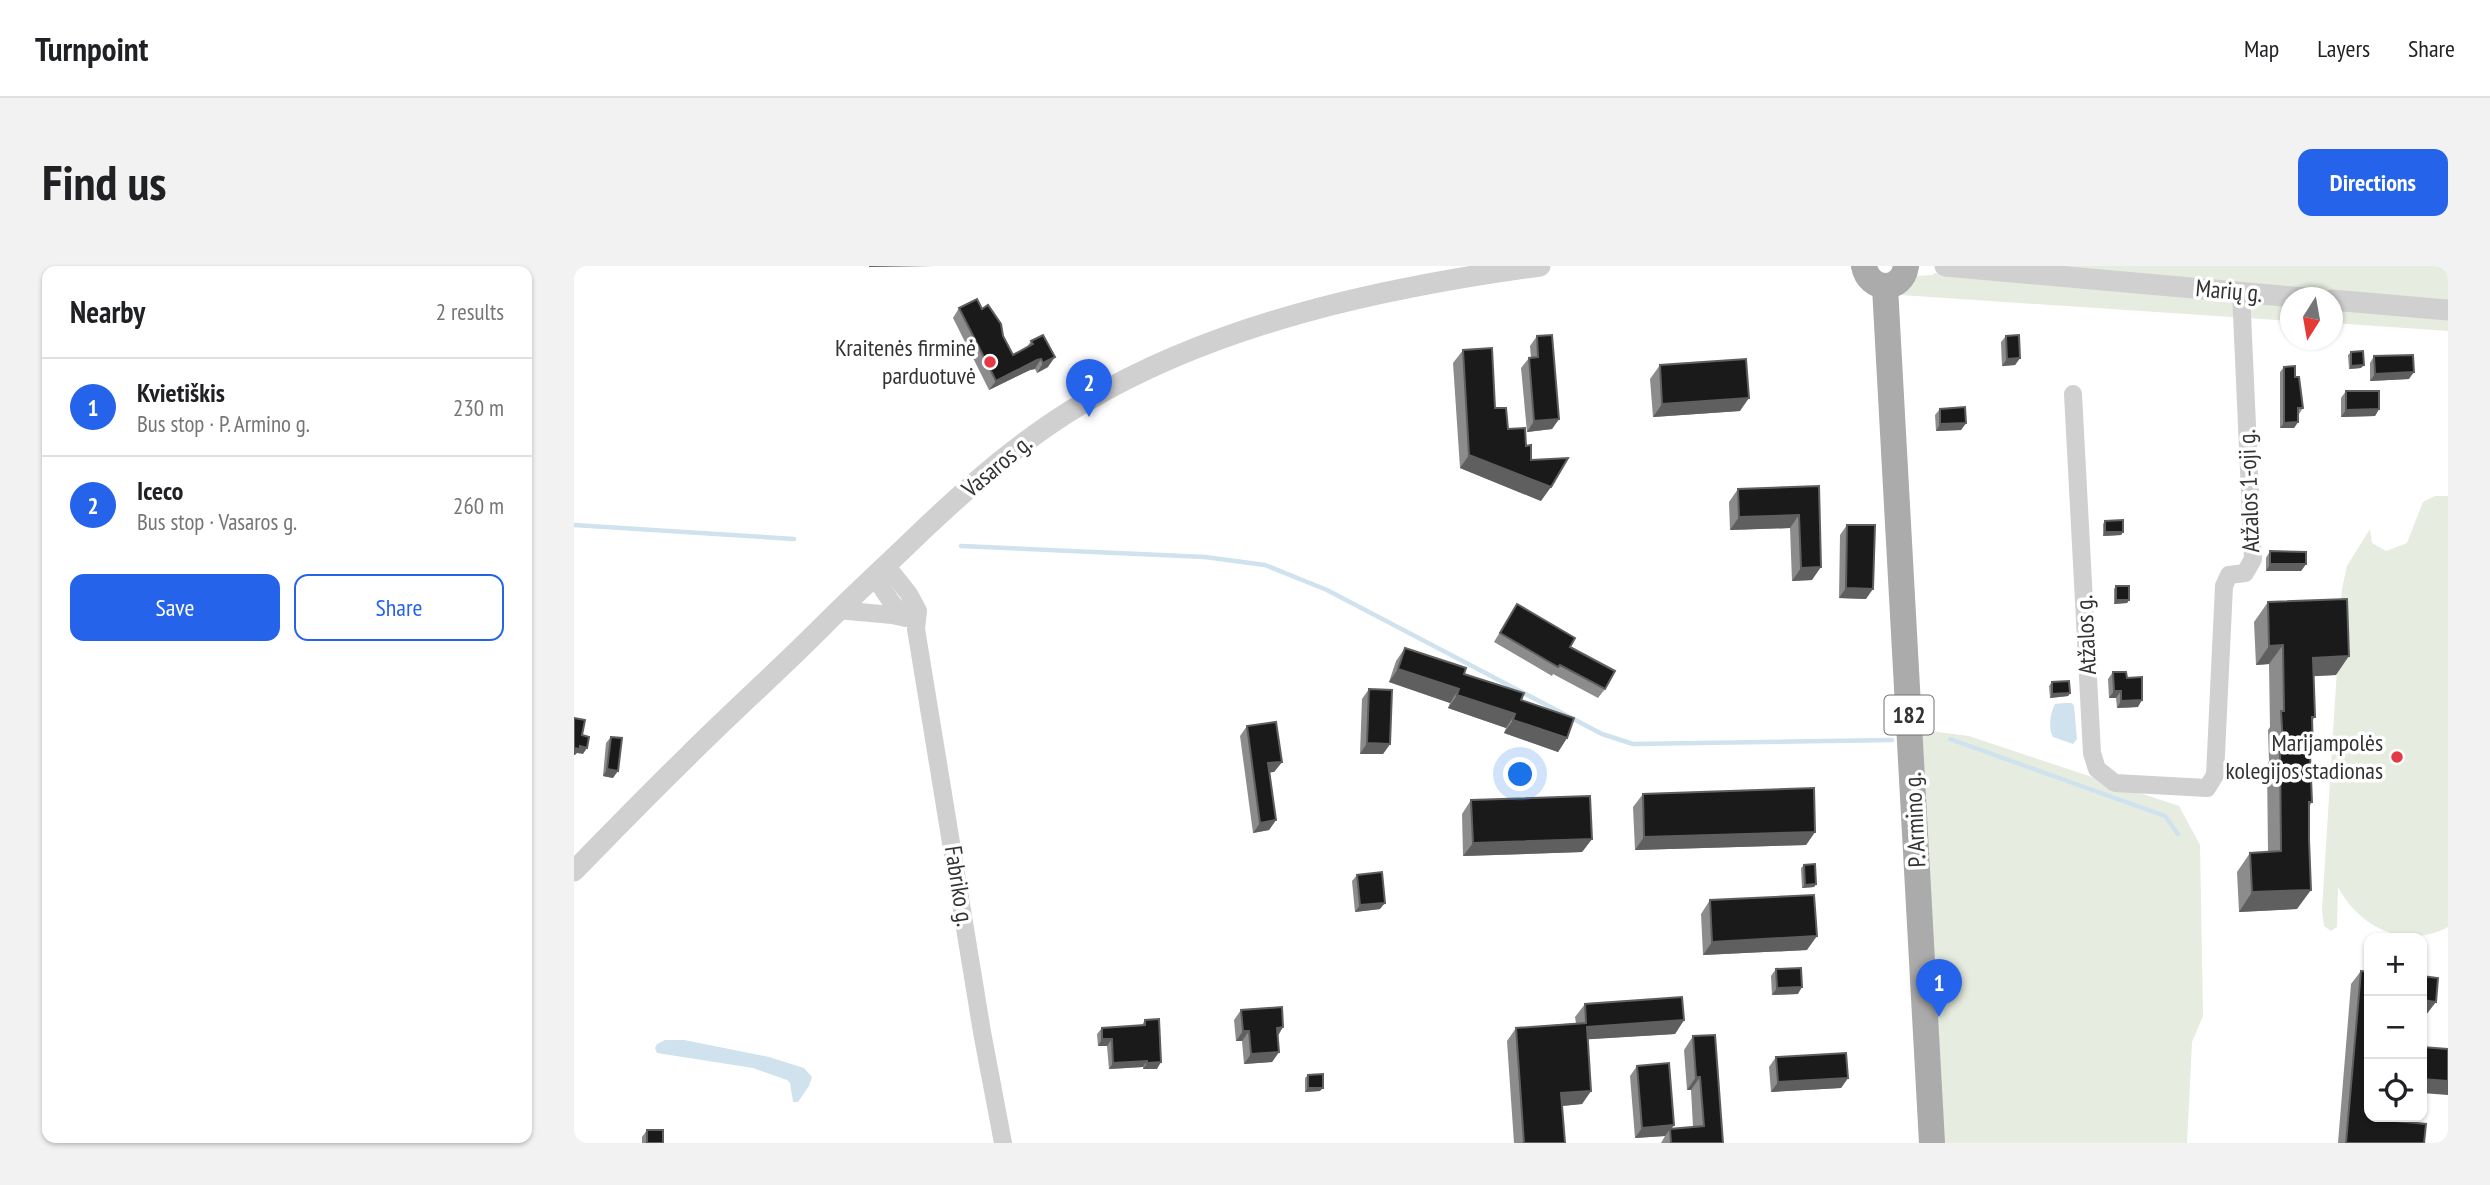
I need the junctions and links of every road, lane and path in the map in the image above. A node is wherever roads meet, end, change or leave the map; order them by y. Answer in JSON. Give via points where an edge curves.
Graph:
{"nodes":[{"id":1,"x":1539,"y":266,"type":"edge"},
{"id":2,"x":1864,"y":266,"type":"edge"},
{"id":3,"x":1906,"y":266,"type":"edge"},
{"id":4,"x":1945,"y":266,"type":"edge"},
{"id":5,"x":1885,"y":286,"type":"junction"},
{"id":6,"x":2241,"y":292,"type":"junction"},
{"id":7,"x":2280,"y":296,"type":"edge"},
{"id":8,"x":2343,"y":301,"type":"edge"},
{"id":9,"x":2448,"y":310,"type":"edge"},
{"id":10,"x":2073,"y":394,"type":"dead end"},
{"id":11,"x":880,"y":571,"type":"junction"},
{"id":12,"x":838,"y":610,"type":"junction"},
{"id":13,"x":911,"y":624,"type":"junction"},
{"id":14,"x":2199,"y":788,"type":"joint"},
{"id":15,"x":574,"y":871,"type":"edge"},
{"id":16,"x":1003,"y":1143,"type":"edge"},
{"id":17,"x":1932,"y":1143,"type":"edge"}],
"edges":[{"from":1,"to":11,"type":"street","name":"Vasaros g.","via":[[1438,281],[1327,306],[1213,343],[1143,372],[1087,400],[1024,441]]},
{"from":2,"to":5,"type":"main road","via":[[1871,281]]},
{"from":3,"to":5,"type":"main road","via":[[1898,282]]},
{"from":4,"to":6,"type":"street","name":"Marių g."},
{"from":5,"to":17,"type":"main road","name":"P. Armino g.","number":"182"},
{"from":6,"to":7,"type":"street","name":"Marių g."},
{"from":6,"to":14,"type":"street","name":"Atžalos 1-oji g.","via":[[2253,559],[2245,573],[2229,575],[2224,586],[2215,775],[2207,788]]},
{"from":8,"to":9,"type":"street"},
{"from":10,"to":14,"type":"street","name":"Atžalos g.","via":[[2092,753],[2097,769],[2115,783]]},
{"from":11,"to":12,"type":"street","name":"Vasaros g."},
{"from":11,"to":13,"type":"street","name":"Fabriko g.","via":[[909,594],[918,611]]},
{"from":12,"to":13,"type":"street","via":[[880,613]]},
{"from":12,"to":15,"type":"street","name":"Vasaros g."},
{"from":13,"to":16,"type":"street","name":"Fabriko g."}]}
